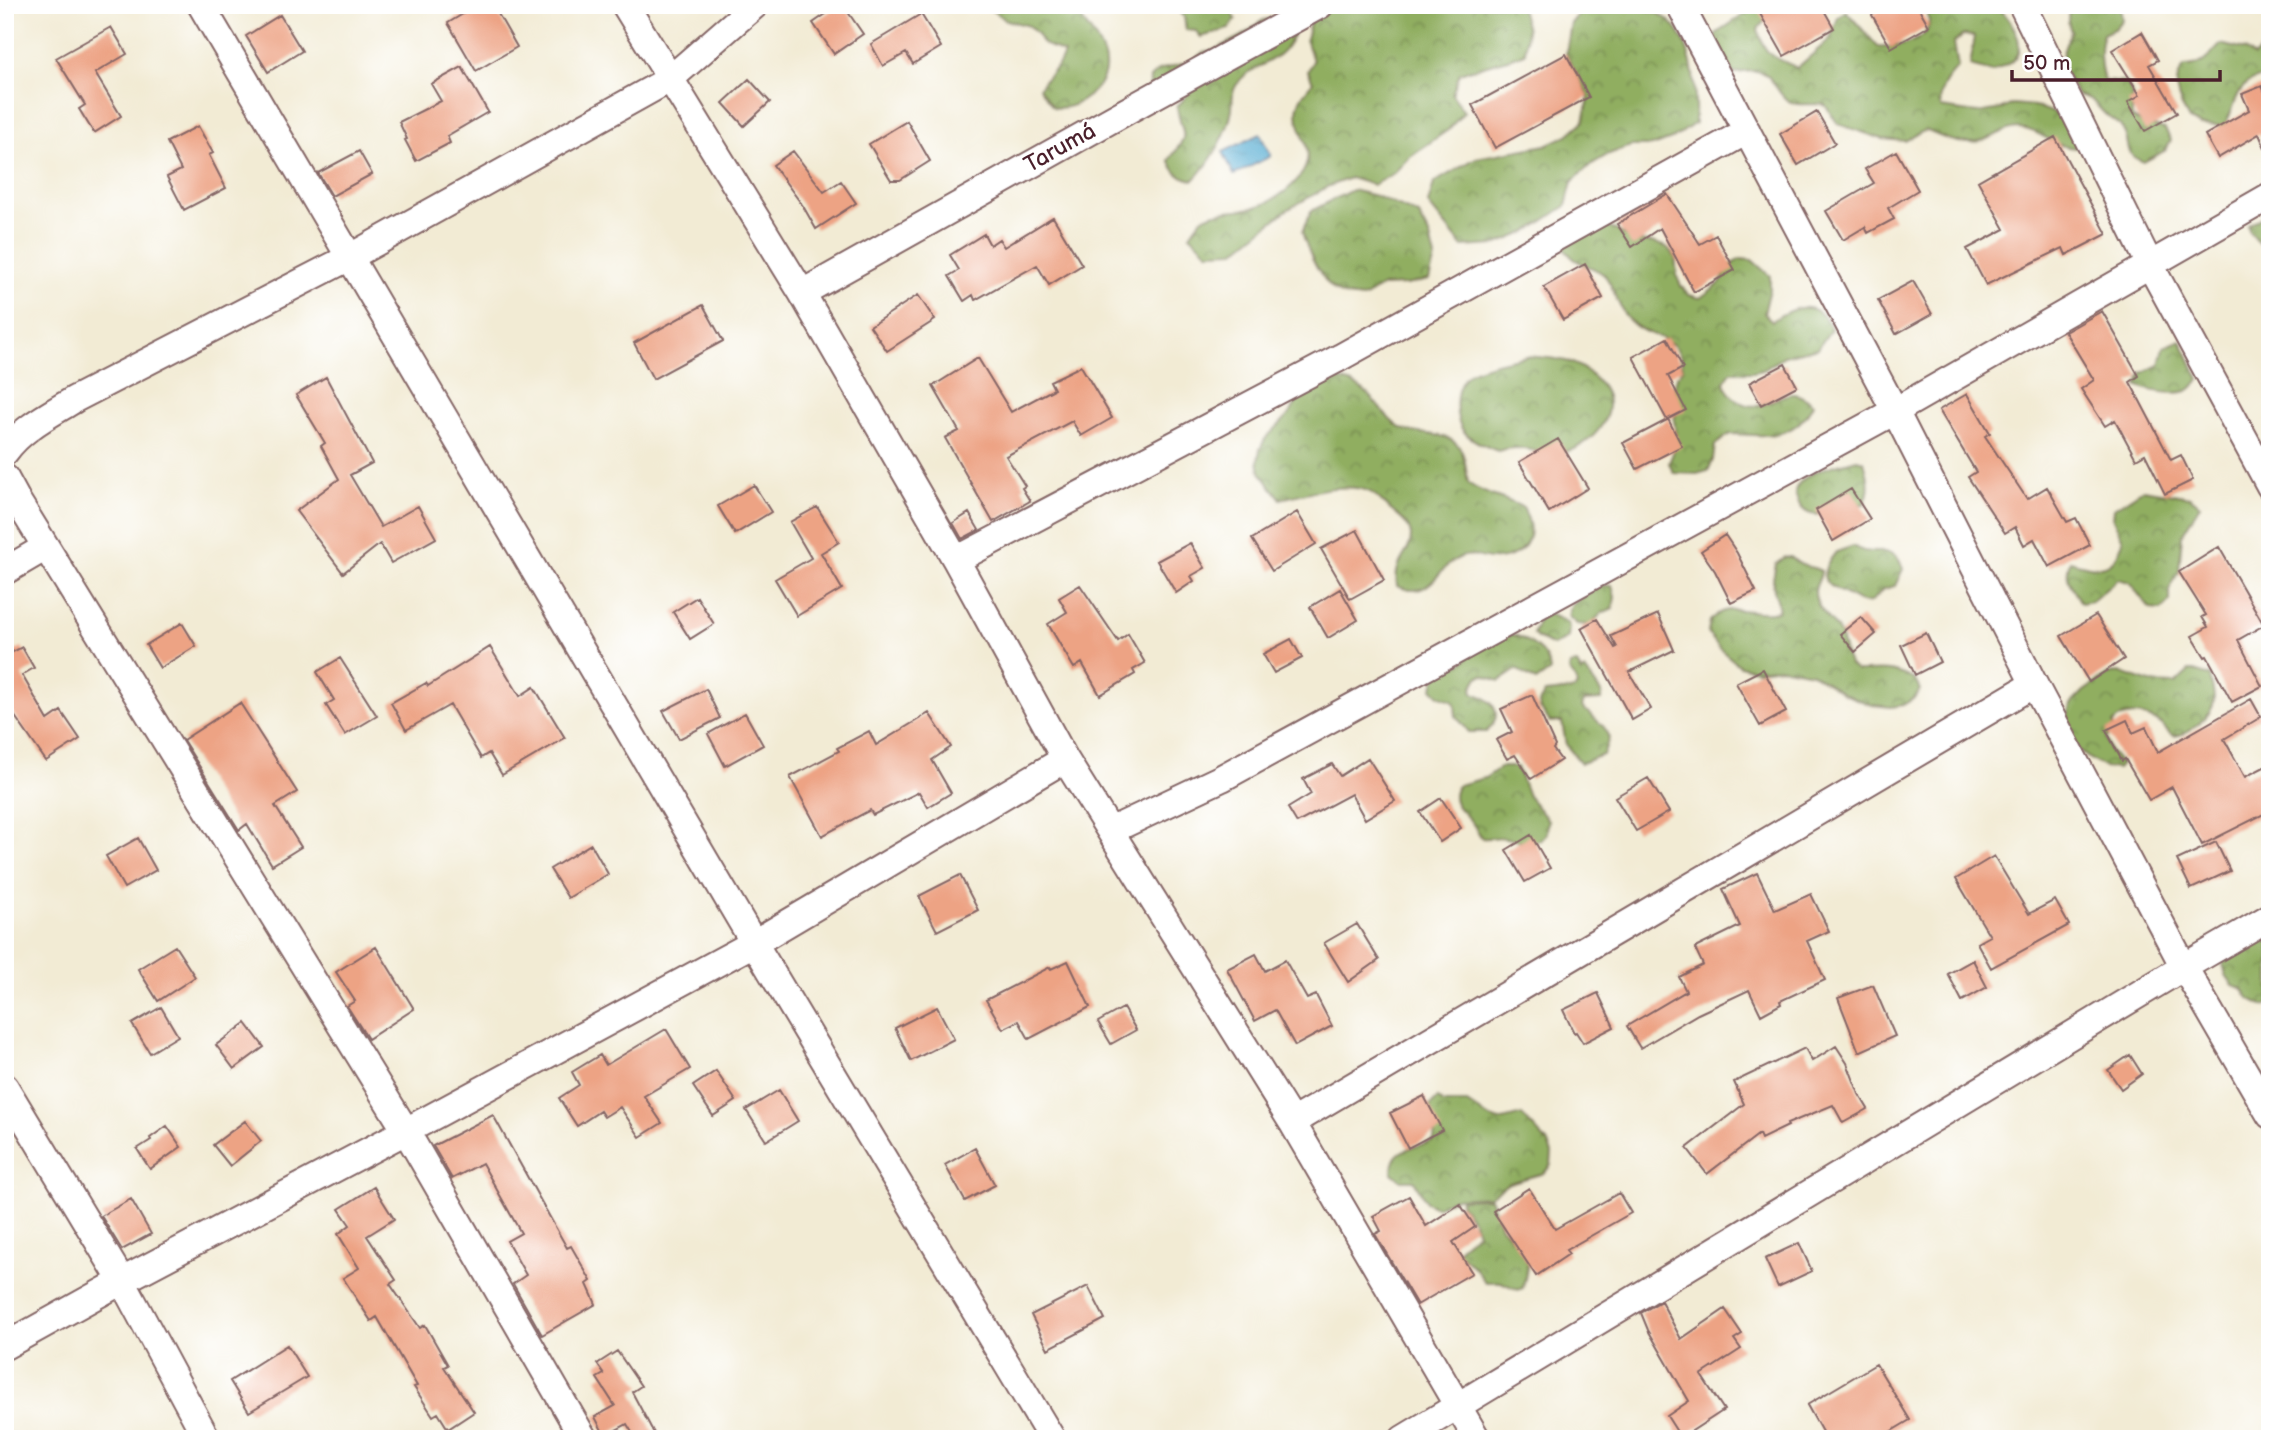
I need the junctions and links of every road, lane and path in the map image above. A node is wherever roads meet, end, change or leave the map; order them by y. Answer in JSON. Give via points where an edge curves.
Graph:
{"nodes":[{"id":1,"x":201,"y":5,"type":"edge"},
{"id":2,"x":625,"y":5,"type":"edge"},
{"id":3,"x":755,"y":5,"type":"edge"},
{"id":4,"x":1320,"y":5,"type":"edge"},
{"id":5,"x":1680,"y":5,"type":"edge"},
{"id":6,"x":2022,"y":5,"type":"edge"},
{"id":7,"x":670,"y":79,"type":"junction"},
{"id":8,"x":1747,"y":131,"type":"junction"},
{"id":9,"x":2270,"y":196,"type":"edge"},
{"id":10,"x":350,"y":257,"type":"junction"},
{"id":11,"x":2149,"y":263,"type":"junction"},
{"id":12,"x":802,"y":293,"type":"junction"},
{"id":13,"x":1895,"y":411,"type":"junction"},
{"id":14,"x":5,"y":452,"type":"edge"},
{"id":15,"x":5,"y":478,"type":"edge"},
{"id":16,"x":2270,"y":486,"type":"edge"},
{"id":17,"x":46,"y":547,"type":"junction"},
{"id":18,"x":956,"y":560,"type":"junction"},
{"id":19,"x":5,"y":572,"type":"edge"},
{"id":20,"x":2034,"y":684,"type":"junction"},
{"id":21,"x":1065,"y":759,"type":"junction"},
{"id":22,"x":1112,"y":830,"type":"junction"},
{"id":23,"x":2270,"y":917,"type":"edge"},
{"id":24,"x":754,"y":943,"type":"junction"},
{"id":25,"x":2184,"y":967,"type":"junction"},
{"id":26,"x":5,"y":1087,"type":"edge"},
{"id":27,"x":2270,"y":1115,"type":"edge"},
{"id":28,"x":1292,"y":1122,"type":"junction"},
{"id":29,"x":406,"y":1131,"type":"junction"},
{"id":30,"x":122,"y":1281,"type":"junction"},
{"id":31,"x":5,"y":1346,"type":"edge"},
{"id":32,"x":1457,"y":1405,"type":"junction"},
{"id":33,"x":206,"y":1439,"type":"edge"},
{"id":34,"x":584,"y":1439,"type":"edge"},
{"id":35,"x":1052,"y":1439,"type":"edge"},
{"id":36,"x":1403,"y":1439,"type":"edge"},
{"id":37,"x":1477,"y":1439,"type":"edge"}],
"edges":[{"from":1,"to":10,"type":"street"},
{"from":2,"to":7,"type":"street"},
{"from":3,"to":7,"type":"street"},
{"from":4,"to":12,"type":"street","name":"Tarumá"},
{"from":5,"to":8,"type":"street"},
{"from":6,"to":11,"type":"street"},
{"from":7,"to":10,"type":"street"},
{"from":7,"to":12,"type":"street"},
{"from":8,"to":13,"type":"street"},
{"from":8,"to":18,"type":"street","via":[[1341,357]]},
{"from":9,"to":11,"type":"street"},
{"from":10,"to":14,"type":"street","via":[[75,399],[35,424]]},
{"from":10,"to":24,"type":"street"},
{"from":11,"to":13,"type":"street"},
{"from":11,"to":16,"type":"street"},
{"from":12,"to":18,"type":"street"},
{"from":13,"to":20,"type":"street"},
{"from":13,"to":22,"type":"street","via":[[1222,778]]},
{"from":15,"to":17,"type":"street"},
{"from":17,"to":19,"type":"street"},
{"from":17,"to":29,"type":"street"},
{"from":18,"to":21,"type":"street"},
{"from":20,"to":25,"type":"street"},
{"from":20,"to":28,"type":"street"},
{"from":21,"to":22,"type":"street"},
{"from":21,"to":24,"type":"street"},
{"from":22,"to":28,"type":"street"},
{"from":23,"to":25,"type":"street"},
{"from":24,"to":29,"type":"street"},
{"from":24,"to":35,"type":"street"},
{"from":25,"to":27,"type":"street"},
{"from":25,"to":32,"type":"street"},
{"from":26,"to":30,"type":"street"},
{"from":28,"to":32,"type":"street"},
{"from":29,"to":30,"type":"street"},
{"from":29,"to":34,"type":"street"},
{"from":30,"to":31,"type":"street"},
{"from":30,"to":33,"type":"street"},
{"from":32,"to":36,"type":"street"},
{"from":32,"to":37,"type":"street"}]}
